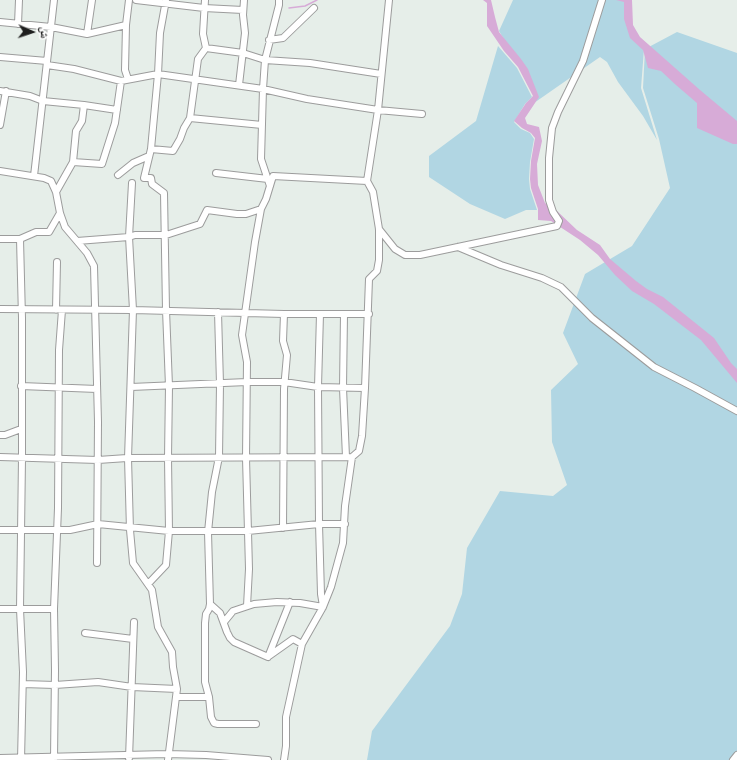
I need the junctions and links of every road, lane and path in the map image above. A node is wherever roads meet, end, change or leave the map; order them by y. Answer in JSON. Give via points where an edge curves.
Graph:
{"nodes":[{"id":1,"x":20,"y":0,"type":"edge"},
{"id":2,"x":54,"y":0,"type":"edge"},
{"id":3,"x":92,"y":0,"type":"edge"},
{"id":4,"x":129,"y":0,"type":"edge"},
{"id":5,"x":136,"y":0,"type":"edge"},
{"id":6,"x":205,"y":0,"type":"edge"},
{"id":7,"x":244,"y":0,"type":"edge"},
{"id":8,"x":279,"y":0,"type":"edge"},
{"id":9,"x":389,"y":0,"type":"edge"},
{"id":10,"x":602,"y":0,"type":"edge"},
{"id":11,"x":166,"y":2,"type":"edge"},
{"id":12,"x":204,"y":8,"type":"junction"},
{"id":13,"x":314,"y":8,"type":"dead end"},
{"id":14,"x":243,"y":10,"type":"junction"},
{"id":15,"x":0,"y":22,"type":"edge"},
{"id":16,"x":18,"y":24,"type":"junction"},
{"id":17,"x":126,"y":25,"type":"junction"},
{"id":18,"x":51,"y":27,"type":"junction"},
{"id":19,"x":87,"y":34,"type":"junction"},
{"id":20,"x":269,"y":40,"type":"junction"},
{"id":21,"x":206,"y":48,"type":"junction"},
{"id":22,"x":243,"y":53,"type":"junction"},
{"id":23,"x":0,"y":57,"type":"edge"},
{"id":24,"x":265,"y":60,"type":"junction"},
{"id":25,"x":47,"y":63,"type":"junction"},
{"id":26,"x":158,"y":74,"type":"junction"},
{"id":27,"x":381,"y":74,"type":"junction"},
{"id":28,"x":128,"y":79,"type":"junction"},
{"id":29,"x":194,"y":79,"type":"junction"},
{"id":30,"x":121,"y":80,"type":"junction"},
{"id":31,"x":239,"y":85,"type":"junction"},
{"id":32,"x":264,"y":89,"type":"junction"},
{"id":33,"x":3,"y":91,"type":"edge"},
{"id":34,"x":43,"y":102,"type":"junction"},
{"id":35,"x":84,"y":105,"type":"junction"},
{"id":36,"x":117,"y":110,"type":"junction"},
{"id":37,"x":378,"y":110,"type":"junction"},
{"id":38,"x":422,"y":114,"type":"dead end"},
{"id":39,"x":190,"y":118,"type":"junction"},
{"id":40,"x":0,"y":125,"type":"edge"},
{"id":41,"x":262,"y":125,"type":"junction"},
{"id":42,"x":151,"y":149,"type":"junction"},
{"id":43,"x":149,"y":156,"type":"junction"},
{"id":44,"x":73,"y":162,"type":"junction"},
{"id":45,"x":0,"y":171,"type":"edge"},
{"id":46,"x":216,"y":174,"type":"dead end"},
{"id":47,"x":118,"y":175,"type":"dead end"},
{"id":48,"x":34,"y":176,"type":"junction"},
{"id":49,"x":268,"y":179,"type":"junction"},
{"id":50,"x":367,"y":181,"type":"junction"},
{"id":51,"x":132,"y":183,"type":"dead end"},
{"id":52,"x":270,"y":186,"type":"junction"},
{"id":53,"x":56,"y":192,"type":"junction"},
{"id":54,"x":261,"y":209,"type":"junction"},
{"id":55,"x":60,"y":213,"type":"junction"},
{"id":56,"x":379,"y":229,"type":"junction"},
{"id":57,"x":166,"y":235,"type":"junction"},
{"id":58,"x":128,"y":237,"type":"junction"},
{"id":59,"x":0,"y":238,"type":"edge"},
{"id":60,"x":20,"y":239,"type":"junction"},
{"id":61,"x":77,"y":241,"type":"junction"},
{"id":62,"x":458,"y":247,"type":"junction"},
{"id":63,"x":57,"y":262,"type":"dead end"},
{"id":64,"x":0,"y":309,"type":"edge"},
{"id":65,"x":21,"y":309,"type":"junction"},
{"id":66,"x":59,"y":310,"type":"junction"},
{"id":67,"x":95,"y":310,"type":"junction"},
{"id":68,"x":133,"y":310,"type":"junction"},
{"id":69,"x":166,"y":310,"type":"junction"},
{"id":70,"x":218,"y":312,"type":"junction"},
{"id":71,"x":245,"y":313,"type":"junction"},
{"id":72,"x":284,"y":314,"type":"junction"},
{"id":73,"x":320,"y":314,"type":"junction"},
{"id":74,"x":344,"y":314,"type":"junction"},
{"id":75,"x":368,"y":314,"type":"junction"},
{"id":76,"x":247,"y":382,"type":"junction"},
{"id":77,"x":284,"y":382,"type":"junction"},
{"id":78,"x":220,"y":384,"type":"junction"},
{"id":79,"x":21,"y":386,"type":"junction"},
{"id":80,"x":169,"y":386,"type":"junction"},
{"id":81,"x":131,"y":387,"type":"junction"},
{"id":82,"x":318,"y":387,"type":"junction"},
{"id":83,"x":59,"y":388,"type":"junction"},
{"id":84,"x":343,"y":388,"type":"junction"},
{"id":85,"x":365,"y":388,"type":"junction"},
{"id":86,"x":97,"y":389,"type":"junction"},
{"id":87,"x":737,"y":411,"type":"edge"},
{"id":88,"x":21,"y":429,"type":"junction"},
{"id":89,"x":0,"y":435,"type":"edge"},
{"id":90,"x":219,"y":457,"type":"junction"},
{"id":91,"x":349,"y":457,"type":"junction"},
{"id":92,"x":0,"y":458,"type":"edge"},
{"id":93,"x":22,"y":458,"type":"junction"},
{"id":94,"x":128,"y":458,"type":"junction"},
{"id":95,"x":168,"y":458,"type":"junction"},
{"id":96,"x":246,"y":458,"type":"junction"},
{"id":97,"x":284,"y":458,"type":"junction"},
{"id":98,"x":319,"y":458,"type":"junction"},
{"id":99,"x":59,"y":459,"type":"junction"},
{"id":100,"x":98,"y":460,"type":"junction"},
{"id":101,"x":98,"y":524,"type":"junction"},
{"id":102,"x":319,"y":524,"type":"junction"},
{"id":103,"x":344,"y":524,"type":"junction"},
{"id":104,"x":130,"y":527,"type":"junction"},
{"id":105,"x":283,"y":528,"type":"junction"},
{"id":106,"x":0,"y":530,"type":"edge"},
{"id":107,"x":20,"y":530,"type":"junction"},
{"id":108,"x":57,"y":530,"type":"junction"},
{"id":109,"x":248,"y":531,"type":"junction"},
{"id":110,"x":169,"y":532,"type":"junction"},
{"id":111,"x":208,"y":532,"type":"junction"},
{"id":112,"x":97,"y":563,"type":"dead end"},
{"id":113,"x":148,"y":584,"type":"junction"},
{"id":114,"x":290,"y":602,"type":"junction"},
{"id":115,"x":210,"y":604,"type":"junction"},
{"id":116,"x":247,"y":606,"type":"junction"},
{"id":117,"x":323,"y":607,"type":"junction"},
{"id":118,"x":0,"y":609,"type":"edge"},
{"id":119,"x":20,"y":609,"type":"junction"},
{"id":120,"x":54,"y":609,"type":"junction"},
{"id":121,"x":134,"y":622,"type":"dead end"},
{"id":122,"x":224,"y":622,"type":"junction"},
{"id":123,"x":85,"y":633,"type":"dead end"},
{"id":124,"x":133,"y":639,"type":"junction"},
{"id":125,"x":302,"y":644,"type":"junction"},
{"id":126,"x":268,"y":657,"type":"junction"},
{"id":127,"x":23,"y":684,"type":"junction"},
{"id":128,"x":55,"y":685,"type":"junction"},
{"id":129,"x":132,"y":687,"type":"junction"},
{"id":130,"x":177,"y":689,"type":"junction"},
{"id":131,"x":177,"y":697,"type":"junction"},
{"id":132,"x":210,"y":697,"type":"junction"},
{"id":133,"x":256,"y":724,"type":"dead end"},
{"id":134,"x":737,"y":754,"type":"edge"},
{"id":135,"x":168,"y":757,"type":"edge"},
{"id":136,"x":0,"y":758,"type":"edge"},
{"id":137,"x":21,"y":758,"type":"edge"},
{"id":138,"x":54,"y":758,"type":"edge"},
{"id":139,"x":129,"y":758,"type":"edge"},
{"id":140,"x":268,"y":760,"type":"edge"},
{"id":141,"x":284,"y":760,"type":"edge"},
{"id":142,"x":733,"y":760,"type":"edge"}],
"edges":[{"from":1,"to":16,"type":"street"},
{"from":2,"to":18,"type":"street"},
{"from":3,"to":19,"type":"street"},
{"from":4,"to":17,"type":"street"},
{"from":5,"to":11,"type":"street"},
{"from":6,"to":12,"type":"street"},
{"from":7,"to":14,"type":"street"},
{"from":8,"to":20,"type":"street"},
{"from":9,"to":27,"type":"street"},
{"from":10,"to":62,"type":"street","via":[[583,61],[552,128],[549,200],[559,221],[557,226]]},
{"from":11,"to":12,"type":"street"},
{"from":11,"to":26,"type":"street","via":[[160,33]]},
{"from":12,"to":14,"type":"street"},
{"from":12,"to":21,"type":"street","via":[[203,34]]},
{"from":13,"to":20,"type":"street","via":[[283,38]]},
{"from":14,"to":22,"type":"street"},
{"from":15,"to":16,"type":"street"},
{"from":16,"to":18,"type":"street"},
{"from":17,"to":19,"type":"street"},
{"from":17,"to":28,"type":"street","via":[[125,70]]},
{"from":18,"to":19,"type":"street"},
{"from":18,"to":25,"type":"street"},
{"from":20,"to":24,"type":"street"},
{"from":21,"to":22,"type":"street"},
{"from":21,"to":29,"type":"street","via":[[198,59]]},
{"from":22,"to":24,"type":"street"},
{"from":22,"to":31,"type":"street"},
{"from":23,"to":25,"type":"street"},
{"from":24,"to":27,"type":"street","via":[[310,63]]},
{"from":24,"to":32,"type":"street"},
{"from":25,"to":30,"type":"street"},
{"from":25,"to":34,"type":"street"},
{"from":26,"to":28,"type":"street"},
{"from":26,"to":29,"type":"street"},
{"from":26,"to":42,"type":"street"},
{"from":27,"to":37,"type":"street"},
{"from":28,"to":30,"type":"street"},
{"from":29,"to":31,"type":"street"},
{"from":29,"to":39,"type":"street"},
{"from":30,"to":36,"type":"street"},
{"from":31,"to":32,"type":"street"},
{"from":32,"to":37,"type":"street","via":[[307,99]]},
{"from":32,"to":41,"type":"street"},
{"from":33,"to":34,"type":"street","via":[[30,96]]},
{"from":33,"to":40,"type":"street"},
{"from":34,"to":35,"type":"street"},
{"from":34,"to":48,"type":"street"},
{"from":35,"to":36,"type":"street"},
{"from":35,"to":44,"type":"street","via":[[82,121],[76,131]]},
{"from":36,"to":44,"type":"street","via":[[102,164]]},
{"from":37,"to":38,"type":"street"},
{"from":37,"to":50,"type":"street"},
{"from":39,"to":41,"type":"street"},
{"from":39,"to":42,"type":"street","via":[[173,151]]},
{"from":41,"to":49,"type":"street","via":[[260,159]]},
{"from":42,"to":43,"type":"street"},
{"from":43,"to":47,"type":"street","via":[[133,163]]},
{"from":43,"to":57,"type":"street","via":[[144,178],[151,178],[152,184],[164,193]]},
{"from":44,"to":53,"type":"street"},
{"from":45,"to":48,"type":"street"},
{"from":46,"to":49,"type":"street"},
{"from":48,"to":53,"type":"street","via":[[51,181]]},
{"from":49,"to":52,"type":"street"},
{"from":50,"to":52,"type":"street","via":[[273,176]]},
{"from":50,"to":56,"type":"street","via":[[373,192]]},
{"from":51,"to":58,"type":"street"},
{"from":52,"to":54,"type":"street"},
{"from":53,"to":55,"type":"street"},
{"from":54,"to":57,"type":"street","via":[[246,214],[207,210],[200,224]]},
{"from":54,"to":71,"type":"street"},
{"from":55,"to":60,"type":"street","via":[[49,232],[36,232]]},
{"from":55,"to":61,"type":"street","via":[[65,227]]},
{"from":56,"to":62,"type":"street","via":[[395,249],[405,255],[420,256]]},
{"from":56,"to":75,"type":"street","via":[[379,260],[377,271],[369,279]]},
{"from":57,"to":58,"type":"street"},
{"from":57,"to":69,"type":"street"},
{"from":58,"to":61,"type":"street"},
{"from":58,"to":68,"type":"street"},
{"from":59,"to":60,"type":"street"},
{"from":60,"to":65,"type":"street"},
{"from":61,"to":67,"type":"street","via":[[94,266]]},
{"from":62,"to":87,"type":"street","via":[[542,278],[561,288],[592,318],[654,367]]},
{"from":63,"to":66,"type":"street"},
{"from":64,"to":65,"type":"street"},
{"from":65,"to":66,"type":"street"},
{"from":65,"to":79,"type":"street"},
{"from":66,"to":67,"type":"street"},
{"from":66,"to":83,"type":"street"},
{"from":67,"to":68,"type":"street"},
{"from":67,"to":86,"type":"street"},
{"from":68,"to":69,"type":"street"},
{"from":68,"to":81,"type":"street"},
{"from":69,"to":70,"type":"street"},
{"from":69,"to":80,"type":"street"},
{"from":70,"to":71,"type":"street"},
{"from":70,"to":78,"type":"street"},
{"from":71,"to":72,"type":"street"},
{"from":71,"to":76,"type":"street","via":[[242,336]]},
{"from":72,"to":73,"type":"street"},
{"from":72,"to":77,"type":"street","via":[[283,341],[287,355]]},
{"from":73,"to":74,"type":"street"},
{"from":73,"to":82,"type":"street"},
{"from":74,"to":75,"type":"street"},
{"from":74,"to":84,"type":"street"},
{"from":75,"to":85,"type":"street"},
{"from":76,"to":77,"type":"street"},
{"from":76,"to":78,"type":"street"},
{"from":76,"to":96,"type":"street"},
{"from":77,"to":82,"type":"street"},
{"from":77,"to":97,"type":"street"},
{"from":78,"to":80,"type":"street"},
{"from":78,"to":90,"type":"street"},
{"from":79,"to":83,"type":"street"},
{"from":79,"to":88,"type":"street"},
{"from":80,"to":81,"type":"street"},
{"from":80,"to":95,"type":"street"},
{"from":81,"to":94,"type":"street"},
{"from":82,"to":84,"type":"street"},
{"from":82,"to":98,"type":"street"},
{"from":83,"to":86,"type":"street"},
{"from":83,"to":99,"type":"street"},
{"from":84,"to":85,"type":"street"},
{"from":84,"to":91,"type":"street"},
{"from":85,"to":91,"type":"street","via":[[361,444],[359,451]]},
{"from":86,"to":100,"type":"street"},
{"from":88,"to":89,"type":"street"},
{"from":88,"to":93,"type":"street"},
{"from":90,"to":95,"type":"street"},
{"from":90,"to":96,"type":"street"},
{"from":90,"to":111,"type":"street"},
{"from":91,"to":98,"type":"street"},
{"from":91,"to":103,"type":"street"},
{"from":92,"to":93,"type":"street"},
{"from":93,"to":99,"type":"street"},
{"from":93,"to":107,"type":"street"},
{"from":94,"to":95,"type":"street"},
{"from":94,"to":100,"type":"street"},
{"from":94,"to":104,"type":"street"},
{"from":95,"to":110,"type":"street"},
{"from":96,"to":97,"type":"street"},
{"from":96,"to":109,"type":"street"},
{"from":97,"to":98,"type":"street"},
{"from":97,"to":105,"type":"street"},
{"from":98,"to":102,"type":"street"},
{"from":99,"to":100,"type":"street"},
{"from":99,"to":108,"type":"street"},
{"from":100,"to":101,"type":"street"},
{"from":101,"to":104,"type":"street"},
{"from":101,"to":108,"type":"street"},
{"from":101,"to":112,"type":"street"},
{"from":102,"to":103,"type":"street"},
{"from":102,"to":105,"type":"street"},
{"from":102,"to":117,"type":"street","via":[[320,594]]},
{"from":103,"to":117,"type":"street","via":[[343,543]]},
{"from":104,"to":110,"type":"street"},
{"from":104,"to":113,"type":"street","via":[[133,563]]},
{"from":105,"to":109,"type":"street"},
{"from":106,"to":107,"type":"street"},
{"from":107,"to":108,"type":"street"},
{"from":107,"to":119,"type":"street"},
{"from":108,"to":120,"type":"street"},
{"from":109,"to":111,"type":"street"},
{"from":109,"to":116,"type":"street"},
{"from":110,"to":111,"type":"street"},
{"from":110,"to":113,"type":"street","via":[[166,565]]},
{"from":111,"to":115,"type":"street"},
{"from":113,"to":130,"type":"street","via":[[152,590],[158,627],[172,652]]},
{"from":114,"to":116,"type":"street"},
{"from":114,"to":117,"type":"street"},
{"from":114,"to":126,"type":"street"},
{"from":115,"to":122,"type":"street","via":[[220,613]]},
{"from":115,"to":132,"type":"street","via":[[205,623],[205,682]]},
{"from":116,"to":122,"type":"street","via":[[233,611]]},
{"from":117,"to":125,"type":"street"},
{"from":118,"to":119,"type":"street"},
{"from":119,"to":120,"type":"street"},
{"from":119,"to":127,"type":"street"},
{"from":120,"to":128,"type":"street"},
{"from":121,"to":124,"type":"street"},
{"from":122,"to":126,"type":"street","via":[[234,642]]},
{"from":123,"to":124,"type":"street"},
{"from":124,"to":129,"type":"street"},
{"from":125,"to":126,"type":"street","via":[[293,639]]},
{"from":125,"to":141,"type":"street","via":[[286,717]]},
{"from":127,"to":128,"type":"street"},
{"from":127,"to":137,"type":"street"},
{"from":128,"to":129,"type":"street","via":[[98,682]]},
{"from":128,"to":138,"type":"street"},
{"from":129,"to":130,"type":"street"},
{"from":129,"to":139,"type":"street"},
{"from":130,"to":131,"type":"street"},
{"from":131,"to":132,"type":"street"},
{"from":131,"to":135,"type":"street"},
{"from":132,"to":133,"type":"street","via":[[211,717],[214,723]]},
{"from":134,"to":142,"type":"street"},
{"from":135,"to":139,"type":"street"},
{"from":135,"to":140,"type":"street","via":[[206,755]]},
{"from":136,"to":137,"type":"street"},
{"from":137,"to":138,"type":"street"},
{"from":138,"to":139,"type":"street"}]}
